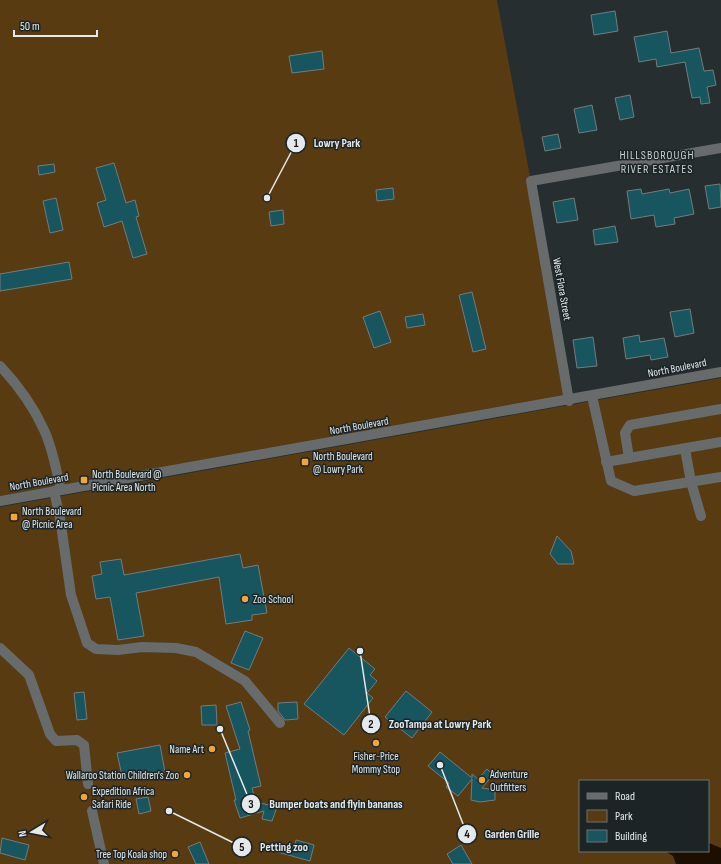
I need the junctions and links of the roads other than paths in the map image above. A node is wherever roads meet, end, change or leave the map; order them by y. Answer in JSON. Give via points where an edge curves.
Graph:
{"nodes":[{"id":1,"x":721,"y":148,"type":"edge"},
{"id":2,"x":0,"y":366,"type":"edge"},
{"id":3,"x":721,"y":372,"type":"edge"},
{"id":4,"x":592,"y":396,"type":"junction"},
{"id":5,"x":569,"y":401,"type":"junction"},
{"id":6,"x":721,"y":409,"type":"edge"},
{"id":7,"x":721,"y":442,"type":"edge"},
{"id":8,"x":685,"y":448,"type":"junction"},
{"id":9,"x":629,"y":458,"type":"junction"},
{"id":10,"x":606,"y":462,"type":"junction"},
{"id":11,"x":721,"y":477,"type":"edge"},
{"id":12,"x":691,"y":482,"type":"junction"},
{"id":13,"x":58,"y":491,"type":"junction"},
{"id":14,"x":0,"y":501,"type":"edge"},
{"id":15,"x":701,"y":516,"type":"dead end"},
{"id":16,"x":0,"y":648,"type":"edge"},
{"id":17,"x":280,"y":723,"type":"dead end"},
{"id":18,"x":88,"y":784,"type":"dead end"},
{"id":19,"x":92,"y":811,"type":"dead end"},
{"id":20,"x":104,"y":864,"type":"edge"}],
"edges":[{"from":1,"to":5,"type":"street","name":"West Flora Street","via":[[531,181]]},
{"from":2,"to":13,"type":"street","via":[[30,405],[44,430],[52,454]]},
{"from":3,"to":4,"type":"street","name":"North Boulevard"},
{"from":4,"to":5,"type":"street","name":"North Boulevard"},
{"from":4,"to":10,"type":"street"},
{"from":5,"to":13,"type":"street","name":"North Boulevard"},
{"from":6,"to":9,"type":"street","via":[[630,425],[625,433]]},
{"from":7,"to":8,"type":"street"},
{"from":8,"to":9,"type":"street"},
{"from":8,"to":12,"type":"street"},
{"from":9,"to":10,"type":"street"},
{"from":10,"to":12,"type":"street","via":[[611,481],[634,491]]},
{"from":11,"to":12,"type":"street"},
{"from":12,"to":15,"type":"street"},
{"from":13,"to":14,"type":"street","name":"North Boulevard"},
{"from":13,"to":17,"type":"street","via":[[70,595],[87,643],[96,649],[156,647],[196,652],[245,681]]},
{"from":16,"to":18,"type":"street","via":[[29,675],[50,734],[56,741],[76,740],[84,745]]},
{"from":19,"to":20,"type":"street"}]}
